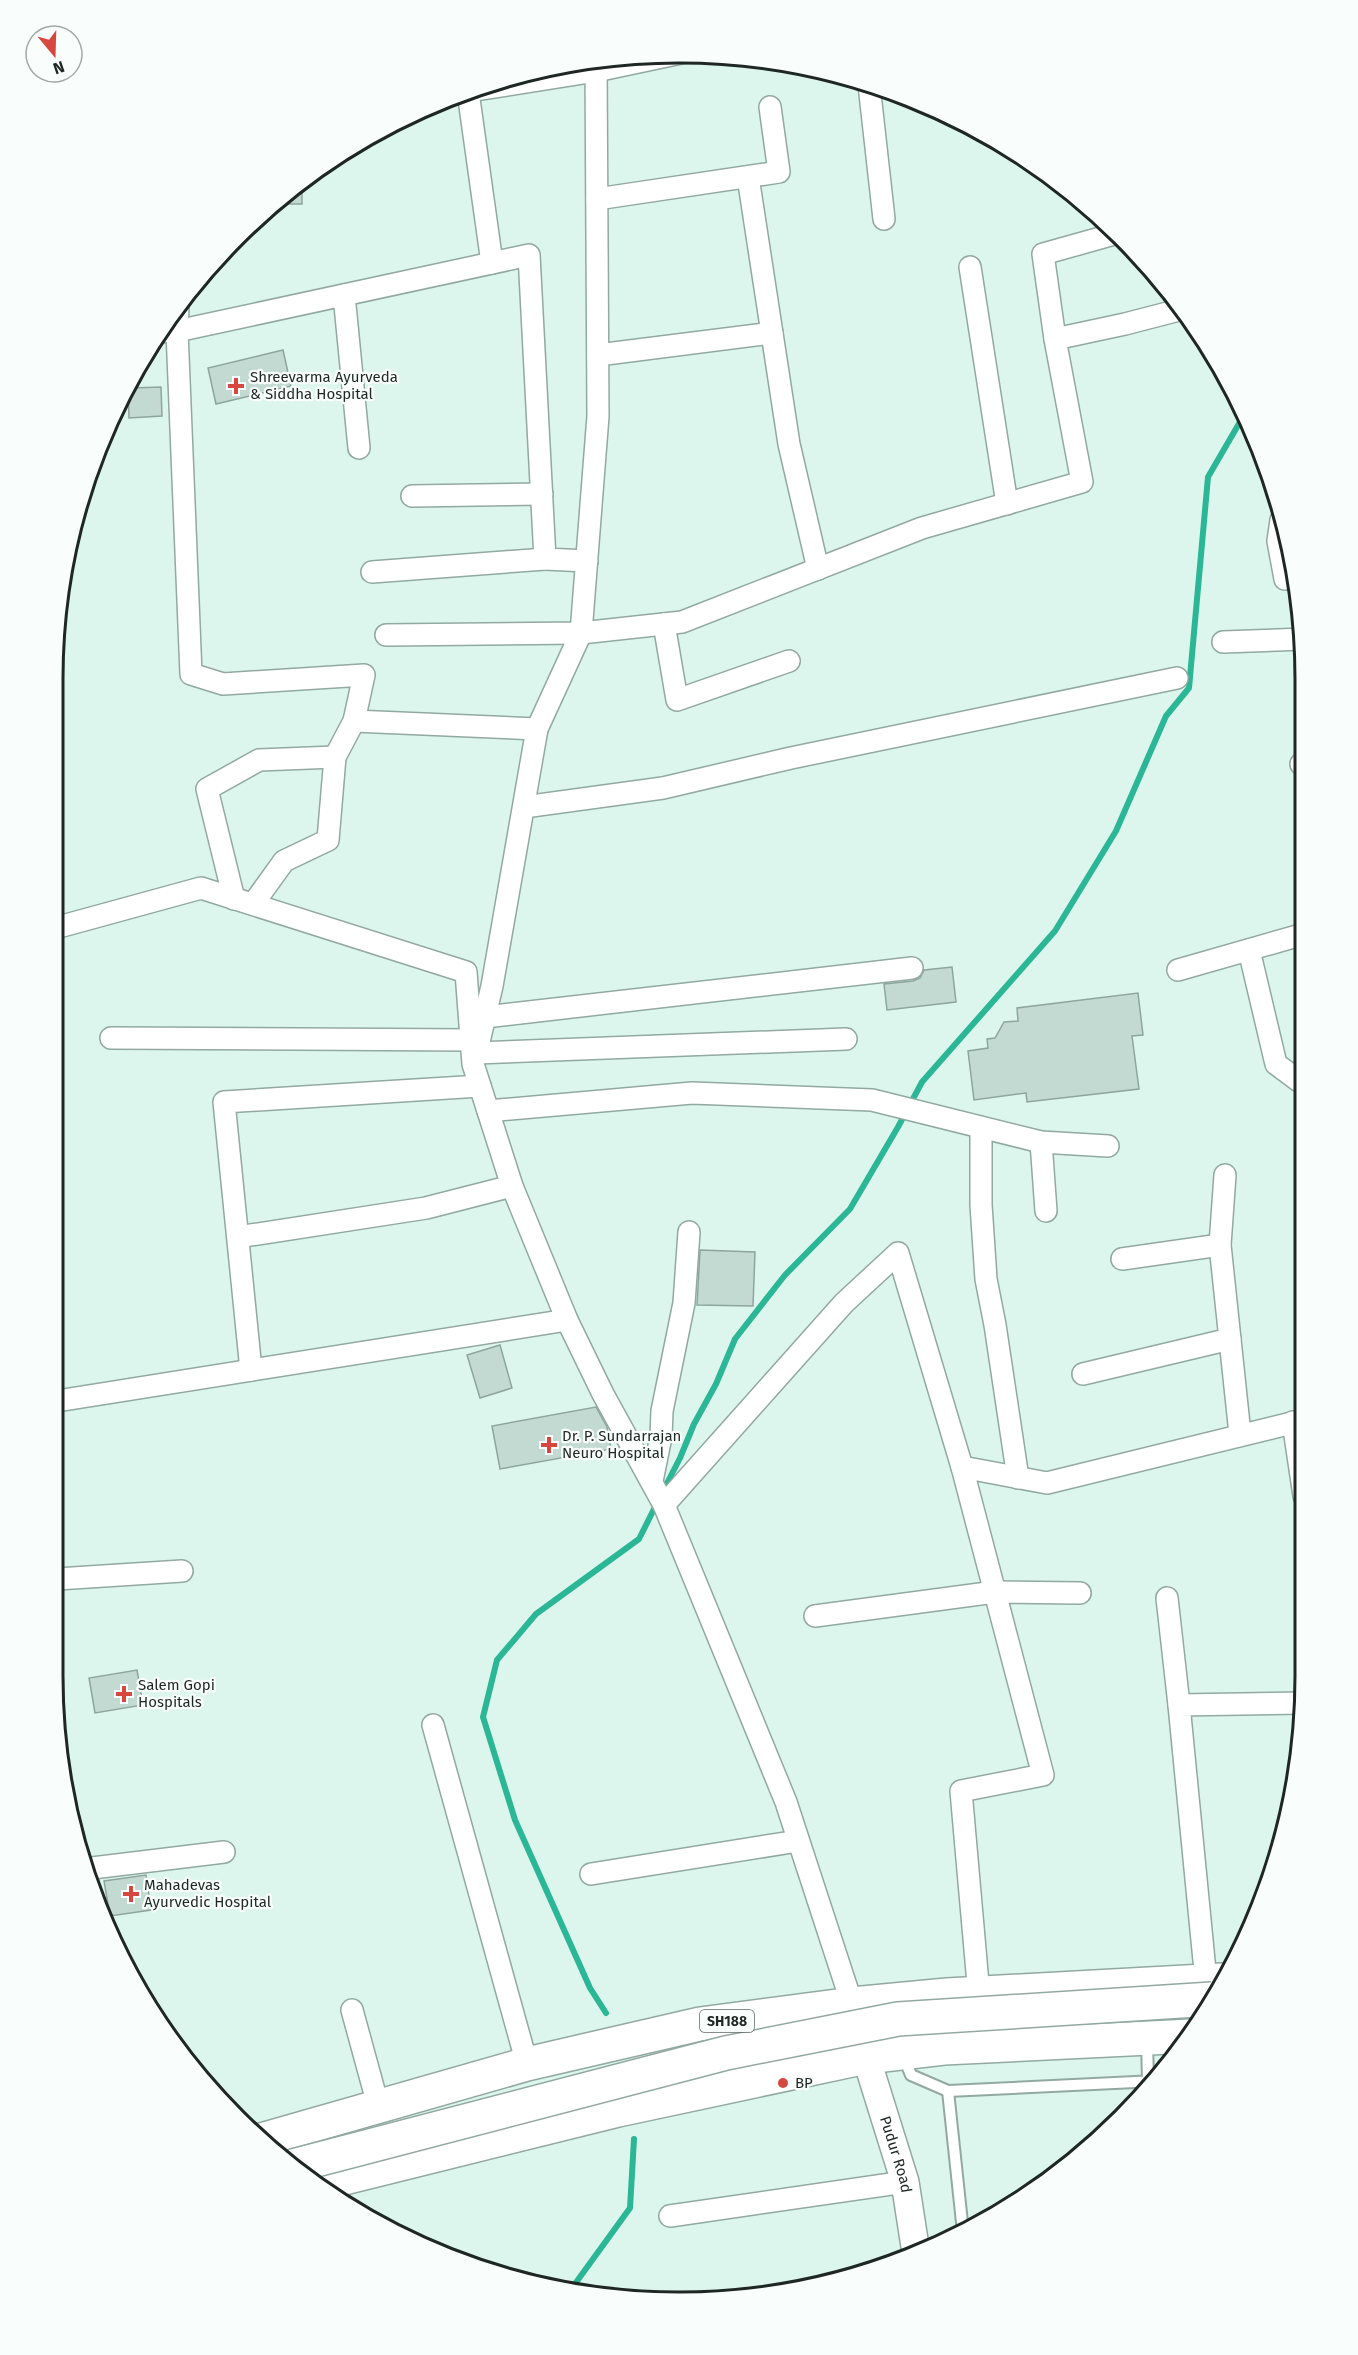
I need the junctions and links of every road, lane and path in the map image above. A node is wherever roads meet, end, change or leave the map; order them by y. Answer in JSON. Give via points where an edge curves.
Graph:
{"nodes":[{"id":1,"x":596,"y":69,"type":"edge"},
{"id":2,"x":870,"y":94,"type":"edge"},
{"id":3,"x":470,"y":100,"type":"edge"},
{"id":4,"x":770,"y":107,"type":"dead end"},
{"id":5,"x":748,"y":177,"type":"junction"},
{"id":6,"x":597,"y":199,"type":"junction"},
{"id":7,"x":884,"y":219,"type":"dead end"},
{"id":8,"x":1107,"y":236,"type":"edge"},
{"id":9,"x":492,"y":263,"type":"junction"},
{"id":10,"x":970,"y":267,"type":"dead end"},
{"id":11,"x":344,"y":295,"type":"junction"},
{"id":12,"x":1173,"y":311,"type":"edge"},
{"id":13,"x":171,"y":331,"type":"edge"},
{"id":14,"x":772,"y":333,"type":"junction"},
{"id":15,"x":167,"y":337,"type":"edge"},
{"id":16,"x":1055,"y":339,"type":"junction"},
{"id":17,"x":598,"y":355,"type":"junction"},
{"id":18,"x":359,"y":448,"type":"dead end"},
{"id":19,"x":542,"y":494,"type":"junction"},
{"id":20,"x":412,"y":496,"type":"dead end"},
{"id":21,"x":1007,"y":504,"type":"junction"},
{"id":22,"x":545,"y":559,"type":"junction"},
{"id":23,"x":587,"y":561,"type":"junction"},
{"id":24,"x":1284,"y":563,"type":"edge"},
{"id":25,"x":818,"y":569,"type":"junction"},
{"id":26,"x":372,"y":572,"type":"dead end"},
{"id":27,"x":1285,"y":579,"type":"dead end"},
{"id":28,"x":664,"y":624,"type":"junction"},
{"id":29,"x":581,"y":633,"type":"junction"},
{"id":30,"x":386,"y":635,"type":"dead end"},
{"id":31,"x":1294,"y":639,"type":"edge"},
{"id":32,"x":1223,"y":642,"type":"dead end"},
{"id":33,"x":789,"y":661,"type":"dead end"},
{"id":34,"x":1177,"y":678,"type":"dead end"},
{"id":35,"x":354,"y":721,"type":"junction"},
{"id":36,"x":537,"y":729,"type":"junction"},
{"id":37,"x":335,"y":757,"type":"junction"},
{"id":38,"x":524,"y":807,"type":"junction"},
{"id":39,"x":244,"y":902,"type":"junction"},
{"id":40,"x":63,"y":926,"type":"edge"},
{"id":41,"x":1295,"y":937,"type":"edge"},
{"id":42,"x":1249,"y":950,"type":"junction"},
{"id":43,"x":912,"y":968,"type":"dead end"},
{"id":44,"x":1178,"y":970,"type":"dead end"},
{"id":45,"x":485,"y":1017,"type":"junction"},
{"id":46,"x":111,"y":1038,"type":"dead end"},
{"id":47,"x":846,"y":1039,"type":"dead end"},
{"id":48,"x":474,"y":1052,"type":"junction"},
{"id":49,"x":1295,"y":1078,"type":"edge"},
{"id":50,"x":480,"y":1086,"type":"junction"},
{"id":51,"x":488,"y":1111,"type":"junction"},
{"id":52,"x":981,"y":1128,"type":"junction"},
{"id":53,"x":1041,"y":1142,"type":"junction"},
{"id":54,"x":1108,"y":1146,"type":"dead end"},
{"id":55,"x":1226,"y":1175,"type":"dead end"},
{"id":56,"x":512,"y":1186,"type":"junction"},
{"id":57,"x":1046,"y":1211,"type":"dead end"},
{"id":58,"x":689,"y":1232,"type":"dead end"},
{"id":59,"x":238,"y":1237,"type":"junction"},
{"id":60,"x":1220,"y":1245,"type":"junction"},
{"id":61,"x":1122,"y":1259,"type":"dead end"},
{"id":62,"x":567,"y":1320,"type":"junction"},
{"id":63,"x":1230,"y":1339,"type":"junction"},
{"id":64,"x":251,"y":1370,"type":"junction"},
{"id":65,"x":1083,"y":1374,"type":"dead end"},
{"id":66,"x":63,"y":1400,"type":"edge"},
{"id":67,"x":1295,"y":1422,"type":"edge"},
{"id":68,"x":1240,"y":1434,"type":"junction"},
{"id":69,"x":962,"y":1467,"type":"junction"},
{"id":70,"x":1018,"y":1478,"type":"junction"},
{"id":71,"x":659,"y":1495,"type":"junction"},
{"id":72,"x":182,"y":1571,"type":"dead end"},
{"id":73,"x":63,"y":1578,"type":"edge"},
{"id":74,"x":995,"y":1592,"type":"junction"},
{"id":75,"x":1080,"y":1593,"type":"dead end"},
{"id":76,"x":1167,"y":1598,"type":"dead end"},
{"id":77,"x":815,"y":1616,"type":"dead end"},
{"id":78,"x":1294,"y":1703,"type":"edge"},
{"id":79,"x":1179,"y":1705,"type":"junction"},
{"id":80,"x":433,"y":1725,"type":"dead end"},
{"id":81,"x":798,"y":1841,"type":"junction"},
{"id":82,"x":224,"y":1852,"type":"dead end"},
{"id":83,"x":94,"y":1868,"type":"edge"},
{"id":84,"x":591,"y":1875,"type":"dead end"},
{"id":85,"x":1213,"y":1983,"type":"edge"},
{"id":86,"x":1211,"y":1986,"type":"edge"},
{"id":87,"x":1211,"y":1986,"type":"edge"},
{"id":88,"x":979,"y":1995,"type":"junction"},
{"id":89,"x":852,"y":2004,"type":"junction"},
{"id":90,"x":352,"y":2010,"type":"dead end"},
{"id":91,"x":1191,"y":2018,"type":"edge"},
{"id":92,"x":1178,"y":2037,"type":"edge"},
{"id":93,"x":1147,"y":2038,"type":"junction"},
{"id":94,"x":902,"y":2052,"type":"junction"},
{"id":95,"x":866,"y":2057,"type":"junction"},
{"id":96,"x":527,"y":2064,"type":"junction"},
{"id":97,"x":1151,"y":2071,"type":"edge"},
{"id":98,"x":1142,"y":2082,"type":"edge"},
{"id":99,"x":948,"y":2091,"type":"junction"},
{"id":100,"x":378,"y":2105,"type":"junction"},
{"id":101,"x":271,"y":2137,"type":"edge"},
{"id":102,"x":302,"y":2164,"type":"edge"},
{"id":103,"x":316,"y":2173,"type":"edge"},
{"id":104,"x":328,"y":2182,"type":"edge"},
{"id":105,"x":905,"y":2182,"type":"junction"},
{"id":106,"x":670,"y":2216,"type":"dead end"},
{"id":107,"x":962,"y":2222,"type":"edge"},
{"id":108,"x":915,"y":2245,"type":"edge"}],
"edges":[{"from":1,"to":6,"type":"street"},
{"from":2,"to":7,"type":"street"},
{"from":3,"to":9,"type":"street"},
{"from":4,"to":5,"type":"street","via":[[779,172]]},
{"from":5,"to":6,"type":"street"},
{"from":5,"to":14,"type":"street"},
{"from":6,"to":17,"type":"street"},
{"from":8,"to":16,"type":"street","via":[[1043,254]]},
{"from":9,"to":11,"type":"street"},
{"from":9,"to":19,"type":"street","via":[[530,255]]},
{"from":10,"to":21,"type":"street"},
{"from":11,"to":13,"type":"street"},
{"from":11,"to":18,"type":"street"},
{"from":12,"to":16,"type":"street"},
{"from":14,"to":17,"type":"street"},
{"from":14,"to":25,"type":"street","via":[[789,444]]},
{"from":15,"to":35,"type":"street","via":[[191,674],[222,684],[364,675]]},
{"from":16,"to":21,"type":"street","via":[[1082,482]]},
{"from":17,"to":23,"type":"street","via":[[598,416]]},
{"from":19,"to":20,"type":"street"},
{"from":19,"to":22,"type":"street"},
{"from":21,"to":25,"type":"street","via":[[922,528]]},
{"from":22,"to":23,"type":"street"},
{"from":22,"to":26,"type":"street"},
{"from":23,"to":29,"type":"street"},
{"from":24,"to":27,"type":"street"},
{"from":25,"to":28,"type":"street","via":[[682,622]]},
{"from":28,"to":29,"type":"street"},
{"from":28,"to":33,"type":"street","via":[[677,700]]},
{"from":29,"to":30,"type":"street"},
{"from":29,"to":36,"type":"street"},
{"from":31,"to":32,"type":"street"},
{"from":34,"to":38,"type":"street","via":[[663,788]]},
{"from":35,"to":36,"type":"street"},
{"from":35,"to":37,"type":"street"},
{"from":36,"to":38,"type":"street"},
{"from":37,"to":39,"type":"street","via":[[328,840],[284,861]]},
{"from":37,"to":39,"type":"street","via":[[259,760],[207,789]]},
{"from":38,"to":45,"type":"street"},
{"from":39,"to":40,"type":"street","via":[[201,888]]},
{"from":39,"to":48,"type":"street","via":[[466,972]]},
{"from":41,"to":42,"type":"street"},
{"from":42,"to":44,"type":"street"},
{"from":42,"to":49,"type":"street","via":[[1276,1064]]},
{"from":43,"to":45,"type":"street"},
{"from":45,"to":48,"type":"street"},
{"from":46,"to":48,"type":"street"},
{"from":47,"to":48,"type":"street"},
{"from":48,"to":50,"type":"street"},
{"from":50,"to":51,"type":"street"},
{"from":50,"to":59,"type":"street","via":[[224,1102]]},
{"from":51,"to":52,"type":"street","via":[[692,1093],[872,1100]]},
{"from":51,"to":56,"type":"street"},
{"from":52,"to":53,"type":"street"},
{"from":52,"to":70,"type":"street","via":[[986,1279]]},
{"from":53,"to":54,"type":"street"},
{"from":53,"to":57,"type":"street"},
{"from":55,"to":60,"type":"street"},
{"from":56,"to":59,"type":"street","via":[[426,1208]]},
{"from":56,"to":62,"type":"street"},
{"from":58,"to":71,"type":"street","via":[[680,1327],[662,1411]]},
{"from":59,"to":64,"type":"street"},
{"from":60,"to":61,"type":"street"},
{"from":60,"to":63,"type":"street"},
{"from":62,"to":64,"type":"street"},
{"from":62,"to":71,"type":"street"},
{"from":63,"to":65,"type":"street"},
{"from":63,"to":68,"type":"street"},
{"from":64,"to":66,"type":"street"},
{"from":67,"to":68,"type":"street"},
{"from":68,"to":70,"type":"street","via":[[1047,1483]]},
{"from":69,"to":70,"type":"street"},
{"from":69,"to":71,"type":"street","via":[[898,1253],[844,1303]]},
{"from":69,"to":74,"type":"street"},
{"from":71,"to":81,"type":"street","via":[[786,1802]]},
{"from":72,"to":73,"type":"street"},
{"from":74,"to":75,"type":"street"},
{"from":74,"to":77,"type":"street"},
{"from":74,"to":88,"type":"street","via":[[1043,1775],[961,1791]]},
{"from":76,"to":79,"type":"street"},
{"from":78,"to":79,"type":"street"},
{"from":79,"to":85,"type":"street"},
{"from":80,"to":96,"type":"street"},
{"from":81,"to":84,"type":"street"},
{"from":81,"to":89,"type":"street"},
{"from":82,"to":83,"type":"street"},
{"from":86,"to":88,"type":"main road","number":"SH188"},
{"from":87,"to":102,"type":"main road","bridge":true,"via":[[898,2019],[726,2053]]},
{"from":88,"to":89,"type":"main road","number":"SH188"},
{"from":89,"to":95,"type":"main road"},
{"from":89,"to":96,"type":"main road","number":"SH188","via":[[700,2024]]},
{"from":90,"to":100,"type":"street"},
{"from":91,"to":103,"type":"main road","via":[[984,2028],[846,2046],[543,2109]]},
{"from":92,"to":93,"type":"main road"},
{"from":93,"to":94,"type":"main road"},
{"from":93,"to":97,"type":"lane"},
{"from":94,"to":95,"type":"main road"},
{"from":94,"to":99,"type":"lane","via":[[911,2075]]},
{"from":95,"to":104,"type":"main road","via":[[618,2110]]},
{"from":95,"to":105,"type":"street","name":"Pudur Road"},
{"from":96,"to":100,"type":"main road","number":"SH188"},
{"from":98,"to":99,"type":"lane"},
{"from":99,"to":107,"type":"lane"},
{"from":100,"to":101,"type":"main road","number":"SH188"},
{"from":105,"to":106,"type":"street"},
{"from":105,"to":108,"type":"street","name":"Pudur Road"}]}
